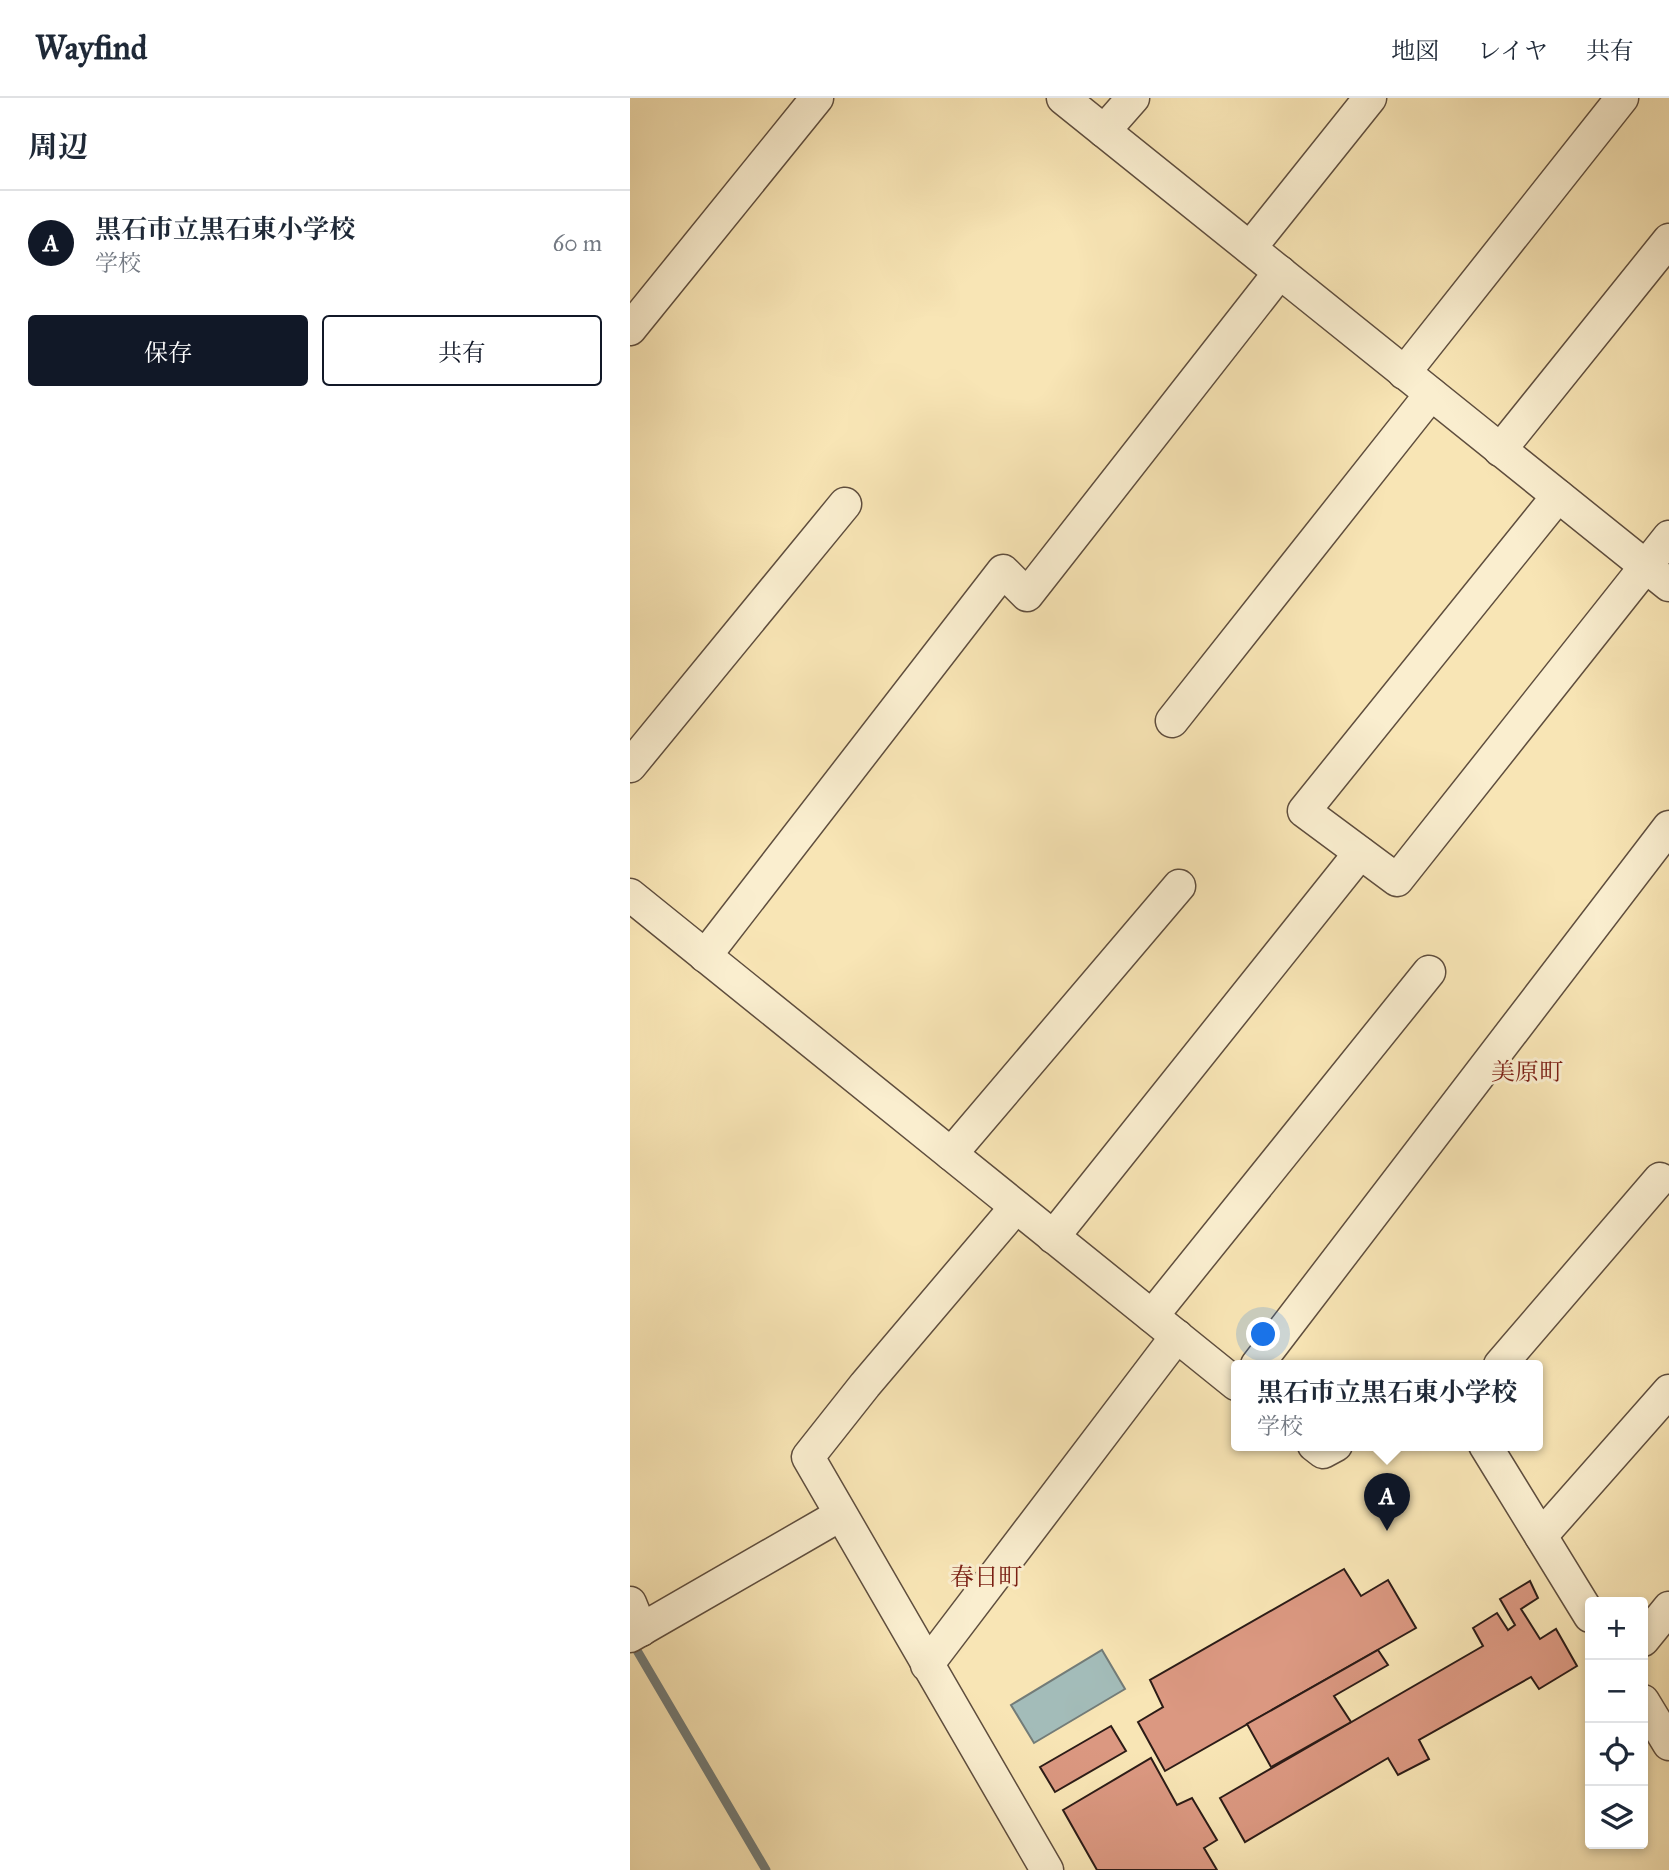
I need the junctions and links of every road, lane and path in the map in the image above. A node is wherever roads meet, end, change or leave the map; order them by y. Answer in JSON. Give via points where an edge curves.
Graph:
{"nodes":[{"id":1,"x":817,"y":98,"type":"edge"},
{"id":2,"x":1063,"y":98,"type":"edge"},
{"id":3,"x":1133,"y":98,"type":"edge"},
{"id":4,"x":1370,"y":98,"type":"edge"},
{"id":5,"x":1622,"y":98,"type":"edge"},
{"id":6,"x":1104,"y":131,"type":"junction"},
{"id":7,"x":1669,"y":240,"type":"edge"},
{"id":8,"x":1250,"y":248,"type":"junction"},
{"id":9,"x":1280,"y":272,"type":"junction"},
{"id":10,"x":630,"y":330,"type":"edge"},
{"id":11,"x":1404,"y":373,"type":"junction"},
{"id":12,"x":1431,"y":394,"type":"junction"},
{"id":13,"x":1500,"y":450,"type":"junction"},
{"id":14,"x":1558,"y":496,"type":"junction"},
{"id":15,"x":845,"y":504,"type":"dead end"},
{"id":16,"x":1669,"y":537,"type":"edge"},
{"id":17,"x":1657,"y":576,"type":"edge"},
{"id":18,"x":1172,"y":721,"type":"dead end"},
{"id":19,"x":630,"y":766,"type":"edge"},
{"id":20,"x":1669,"y":827,"type":"edge"},
{"id":21,"x":1360,"y":853,"type":"junction"},
{"id":22,"x":1179,"y":886,"type":"dead end"},
{"id":23,"x":630,"y":895,"type":"edge"},
{"id":24,"x":705,"y":956,"type":"junction"},
{"id":25,"x":1429,"y":972,"type":"dead end"},
{"id":26,"x":951,"y":1154,"type":"junction"},
{"id":27,"x":1660,"y":1179,"type":"dead end"},
{"id":28,"x":1016,"y":1207,"type":"junction"},
{"id":29,"x":1054,"y":1237,"type":"junction"},
{"id":30,"x":1152,"y":1316,"type":"junction"},
{"id":31,"x":1177,"y":1336,"type":"junction"},
{"id":32,"x":1261,"y":1360,"type":"edge"},
{"id":33,"x":1504,"y":1360,"type":"edge"},
{"id":34,"x":1231,"y":1379,"type":"edge"},
{"id":35,"x":1669,"y":1391,"type":"edge"},
{"id":36,"x":1489,"y":1451,"type":"edge"},
{"id":37,"x":840,"y":1515,"type":"junction"},
{"id":38,"x":1541,"y":1536,"type":"junction"},
{"id":39,"x":1585,"y":1608,"type":"edge"},
{"id":40,"x":1669,"y":1608,"type":"edge"},
{"id":41,"x":634,"y":1623,"type":"edge"},
{"id":42,"x":1648,"y":1634,"type":"edge"},
{"id":43,"x":927,"y":1665,"type":"junction"},
{"id":44,"x":1648,"y":1709,"type":"edge"},
{"id":45,"x":1669,"y":1744,"type":"edge"},
{"id":46,"x":1047,"y":1870,"type":"edge"}],
"edges":[{"from":1,"to":10,"type":"street"},
{"from":2,"to":6,"type":"street"},
{"from":3,"to":6,"type":"street"},
{"from":4,"to":8,"type":"street"},
{"from":5,"to":11,"type":"street"},
{"from":6,"to":8,"type":"street"},
{"from":7,"to":13,"type":"street"},
{"from":8,"to":9,"type":"street"},
{"from":9,"to":11,"type":"street"},
{"from":9,"to":24,"type":"street","via":[[1027,595],[1003,571]]},
{"from":11,"to":12,"type":"street"},
{"from":12,"to":13,"type":"street"},
{"from":12,"to":18,"type":"street"},
{"from":13,"to":14,"type":"street"},
{"from":14,"to":17,"type":"street"},
{"from":14,"to":21,"type":"street","via":[[1304,811]]},
{"from":15,"to":19,"type":"street"},
{"from":16,"to":17,"type":"street"},
{"from":17,"to":21,"type":"street","via":[[1397,880]]},
{"from":20,"to":32,"type":"street"},
{"from":21,"to":29,"type":"street"},
{"from":22,"to":26,"type":"street"},
{"from":23,"to":24,"type":"street"},
{"from":24,"to":26,"type":"street"},
{"from":25,"to":30,"type":"street"},
{"from":26,"to":28,"type":"street"},
{"from":27,"to":33,"type":"street"},
{"from":28,"to":29,"type":"street"},
{"from":28,"to":37,"type":"street","via":[[808,1457]]},
{"from":29,"to":30,"type":"street"},
{"from":30,"to":31,"type":"street"},
{"from":31,"to":34,"type":"street"},
{"from":31,"to":43,"type":"street"},
{"from":35,"to":38,"type":"street"},
{"from":36,"to":38,"type":"street"},
{"from":37,"to":41,"type":"street"},
{"from":37,"to":43,"type":"street"},
{"from":38,"to":39,"type":"street"},
{"from":40,"to":42,"type":"street"},
{"from":43,"to":46,"type":"street"},
{"from":44,"to":45,"type":"street"}]}
